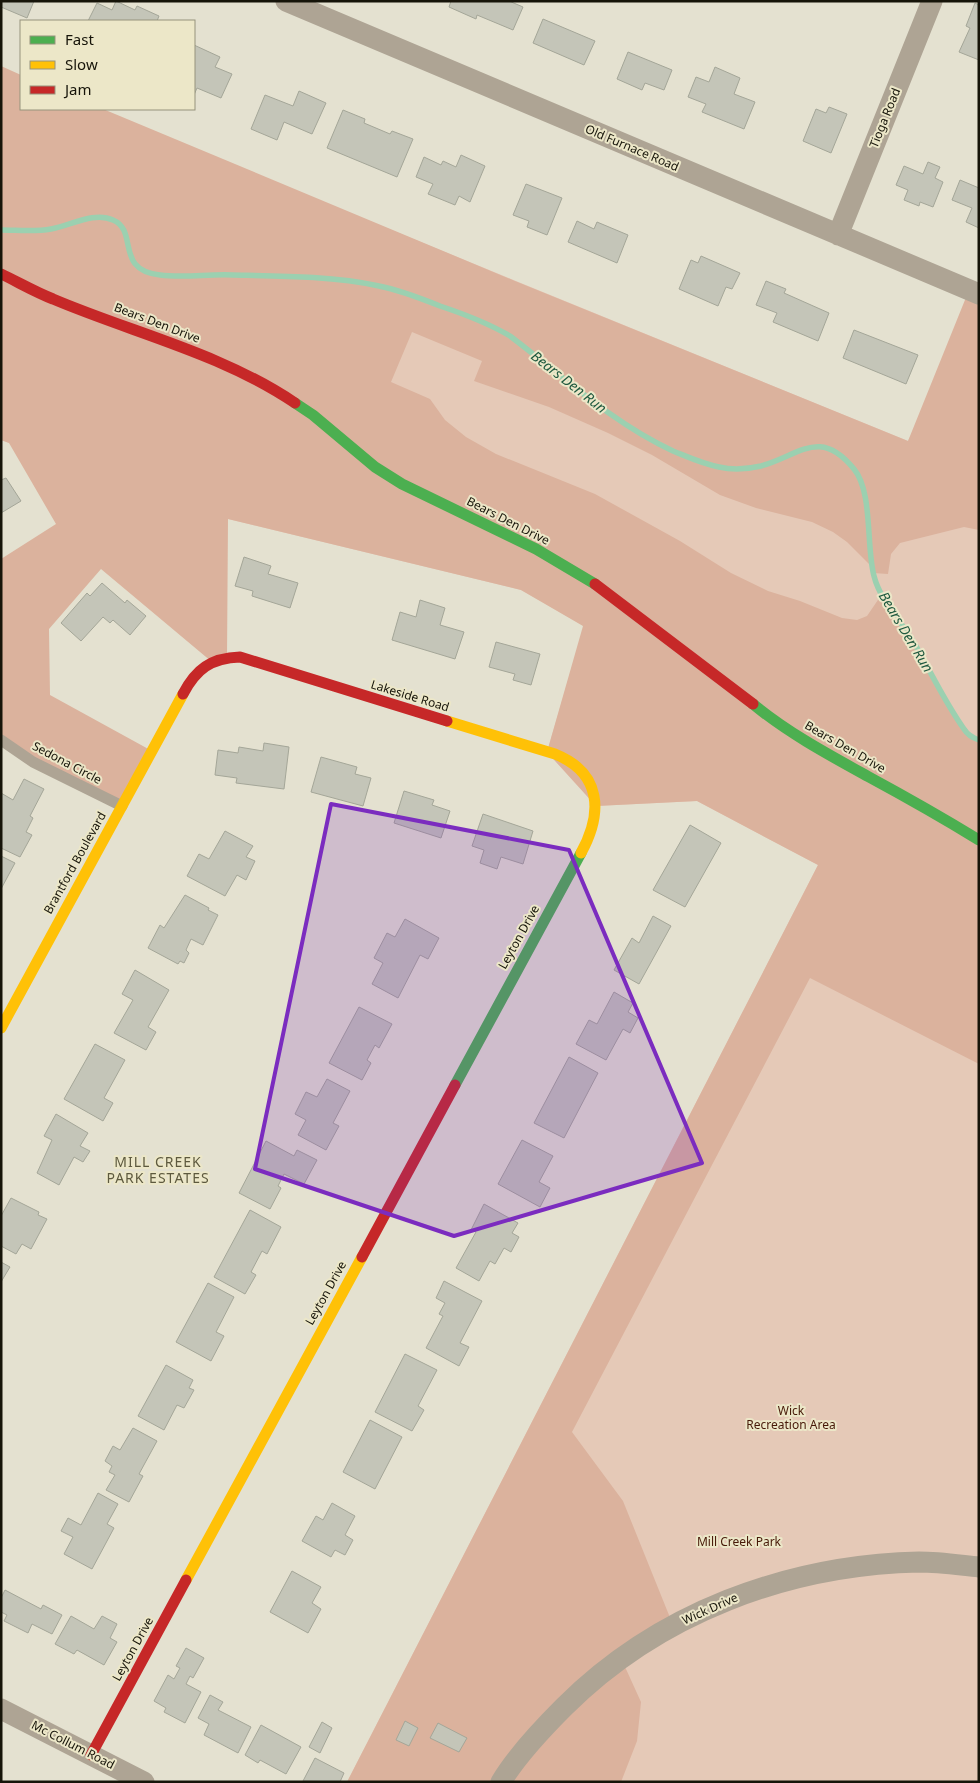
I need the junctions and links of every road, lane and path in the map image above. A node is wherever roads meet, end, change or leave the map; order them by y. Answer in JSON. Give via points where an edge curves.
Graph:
{"nodes":[{"id":1,"x":932,"y":1,"type":"edge"},
{"id":2,"x":293,"y":3,"type":"edge"},
{"id":3,"x":838,"y":235,"type":"junction"},
{"id":4,"x":1,"y":274,"type":"edge"},
{"id":5,"x":979,"y":294,"type":"edge"},
{"id":6,"x":174,"y":711,"type":"joint"},
{"id":7,"x":1,"y":740,"type":"edge"},
{"id":8,"x":122,"y":806,"type":"junction"},
{"id":9,"x":979,"y":840,"type":"edge"},
{"id":10,"x":586,"y":844,"type":"joint"},
{"id":11,"x":1,"y":1028,"type":"edge"},
{"id":12,"x":979,"y":1566,"type":"edge"},
{"id":13,"x":1,"y":1709,"type":"edge"},
{"id":14,"x":91,"y":1755,"type":"junction"},
{"id":15,"x":144,"y":1782,"type":"edge"},
{"id":16,"x":501,"y":1782,"type":"edge"}],
"edges":[{"from":1,"to":3,"type":"street","name":"Tioga Road"},
{"from":2,"to":3,"type":"street","name":"Old Furnace Road"},
{"from":3,"to":5,"type":"street","name":"Old Furnace Road"},
{"from":4,"to":9,"type":"street","name":"Bears Den Drive","via":[[76,309],[197,352],[273,388],[312,415],[375,467],[402,484],[536,549],[597,586],[776,722]]},
{"from":6,"to":8,"type":"street","name":"Brantford Boulevard"},
{"from":6,"to":10,"type":"street","name":"Lakeside Road","via":[[191,679],[203,667],[227,657],[240,657],[555,754],[581,769],[593,792],[596,806],[594,825]]},
{"from":7,"to":8,"type":"lane","name":"Sedona Circle","via":[[33,762]]},
{"from":8,"to":11,"type":"street","name":"Brantford Boulevard"},
{"from":10,"to":14,"type":"street","name":"Leyton Drive"},
{"from":12,"to":16,"type":"street","name":"Wick Drive","via":[[920,1562],[870,1564],[802,1576],[717,1604],[644,1643],[584,1687],[544,1727]]},
{"from":13,"to":14,"type":"street","name":"Mc Collum Road"},
{"from":14,"to":15,"type":"street","name":"Mc Collum Road"}]}
